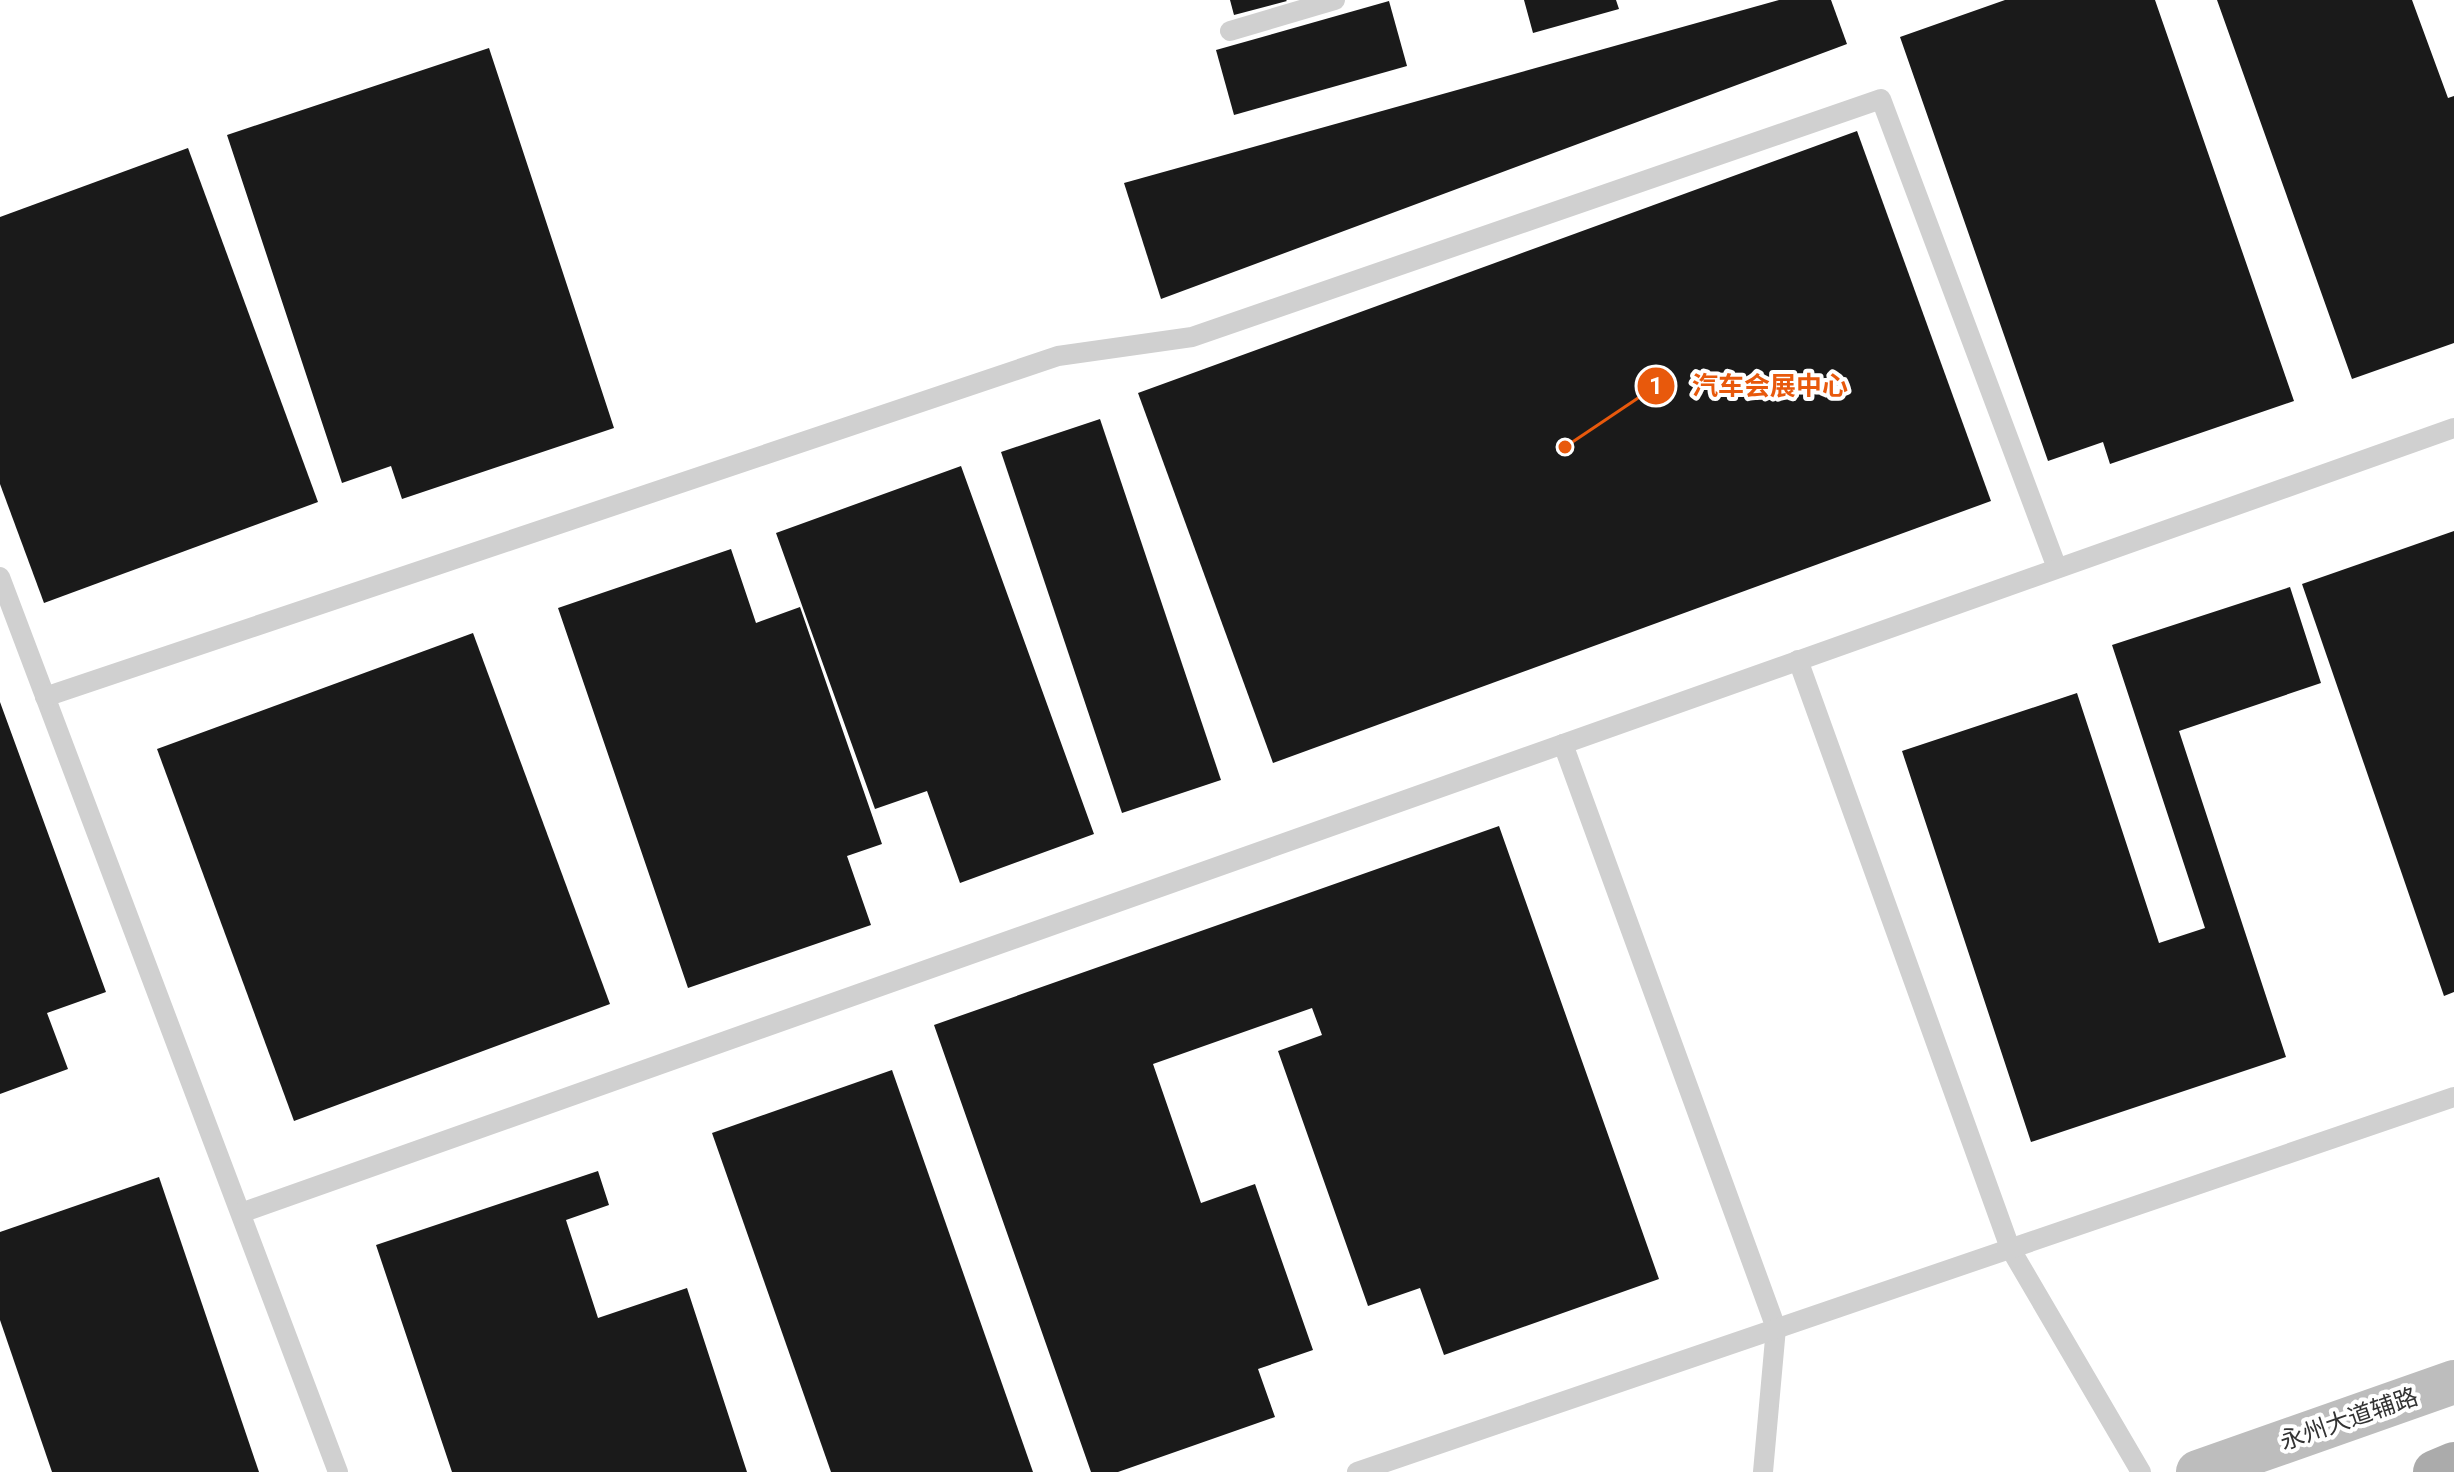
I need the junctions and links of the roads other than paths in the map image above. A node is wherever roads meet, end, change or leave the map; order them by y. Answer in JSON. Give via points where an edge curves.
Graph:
{"nodes":[{"id":1,"x":1335,"y":0,"type":"edge"},
{"id":2,"x":1230,"y":31,"type":"dead end"},
{"id":3,"x":2454,"y":428,"type":"edge"},
{"id":4,"x":2057,"y":568,"type":"junction"},
{"id":5,"x":0,"y":577,"type":"edge"},
{"id":6,"x":1798,"y":660,"type":"junction"},
{"id":7,"x":45,"y":697,"type":"junction"},
{"id":8,"x":1563,"y":744,"type":"junction"},
{"id":9,"x":2454,"y":1097,"type":"edge"},
{"id":10,"x":241,"y":1213,"type":"junction"},
{"id":11,"x":2010,"y":1248,"type":"junction"},
{"id":12,"x":1776,"y":1328,"type":"junction"},
{"id":13,"x":2454,"y":1382,"type":"edge"},
{"id":14,"x":2454,"y":1464,"type":"edge"},
{"id":15,"x":338,"y":1472,"type":"edge"},
{"id":16,"x":1357,"y":1472,"type":"edge"},
{"id":17,"x":1763,"y":1472,"type":"edge"},
{"id":18,"x":2141,"y":1472,"type":"edge"},
{"id":19,"x":2198,"y":1472,"type":"edge"},
{"id":20,"x":2435,"y":1472,"type":"edge"}],
"edges":[{"from":1,"to":2,"type":"lane"},
{"from":3,"to":4,"type":"lane"},
{"from":4,"to":6,"type":"lane"},
{"from":4,"to":7,"type":"lane","via":[[1881,99],[1192,337],[1058,356]]},
{"from":5,"to":7,"type":"lane"},
{"from":6,"to":8,"type":"lane"},
{"from":6,"to":11,"type":"lane"},
{"from":7,"to":10,"type":"lane"},
{"from":8,"to":10,"type":"lane"},
{"from":8,"to":12,"type":"lane"},
{"from":9,"to":11,"type":"lane"},
{"from":10,"to":15,"type":"lane"},
{"from":11,"to":12,"type":"lane"},
{"from":11,"to":18,"type":"lane"},
{"from":12,"to":16,"type":"lane"},
{"from":12,"to":17,"type":"lane"},
{"from":13,"to":19,"type":"main road","name":"永州大道辅路"},
{"from":14,"to":20,"type":"main road"}]}
